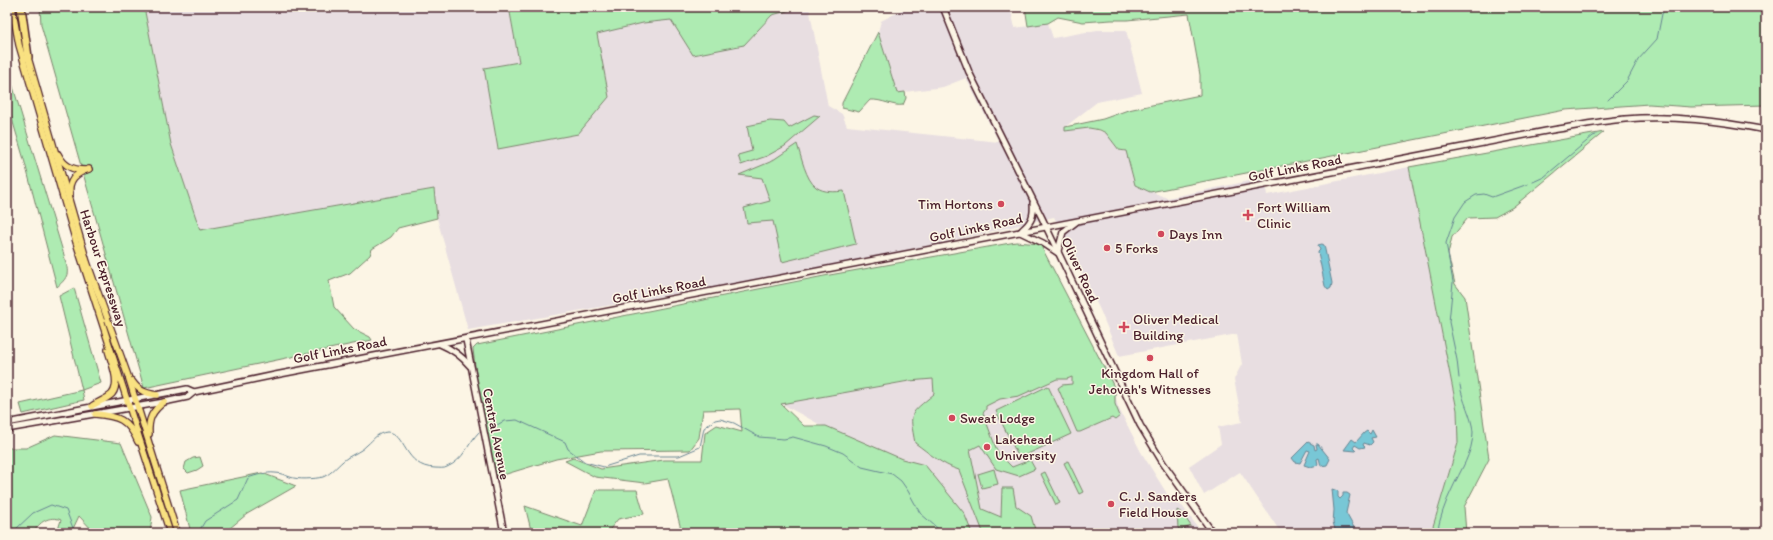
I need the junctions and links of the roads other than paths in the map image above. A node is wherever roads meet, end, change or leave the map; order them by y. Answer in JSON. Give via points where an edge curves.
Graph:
{"nodes":[{"id":1,"x":12,"y":7,"type":"edge"},
{"id":2,"x":18,"y":7,"type":"edge"},
{"id":3,"x":21,"y":7,"type":"edge"},
{"id":4,"x":943,"y":7,"type":"edge"},
{"id":5,"x":28,"y":57,"type":"junction"},
{"id":6,"x":49,"y":130,"type":"junction"},
{"id":7,"x":1766,"y":130,"type":"edge"},
{"id":8,"x":1033,"y":201,"type":"junction"},
{"id":9,"x":1079,"y":220,"type":"junction"},
{"id":10,"x":75,"y":223,"type":"junction"},
{"id":11,"x":1046,"y":226,"type":"junction"},
{"id":12,"x":1019,"y":232,"type":"junction"},
{"id":13,"x":1059,"y":253,"type":"junction"},
{"id":14,"x":100,"y":316,"type":"junction"},
{"id":15,"x":466,"y":340,"type":"junction"},
{"id":16,"x":439,"y":344,"type":"junction"},
{"id":17,"x":471,"y":368,"type":"junction"},
{"id":18,"x":128,"y":376,"type":"junction"},
{"id":19,"x":194,"y":392,"type":"junction"},
{"id":20,"x":157,"y":395,"type":"junction"},
{"id":21,"x":136,"y":398,"type":"junction"},
{"id":22,"x":128,"y":399,"type":"junction"},
{"id":23,"x":164,"y":402,"type":"junction"},
{"id":24,"x":92,"y":406,"type":"junction"},
{"id":25,"x":138,"y":407,"type":"junction"},
{"id":26,"x":130,"y":408,"type":"junction"},
{"id":27,"x":95,"y":414,"type":"junction"},
{"id":28,"x":7,"y":423,"type":"edge"},
{"id":29,"x":7,"y":429,"type":"edge"},
{"id":30,"x":150,"y":440,"type":"junction"},
{"id":31,"x":151,"y":474,"type":"junction"},
{"id":32,"x":170,"y":533,"type":"edge"},
{"id":33,"x":177,"y":533,"type":"edge"},
{"id":34,"x":504,"y":533,"type":"edge"},
{"id":35,"x":1213,"y":533,"type":"edge"}],
"edges":[{"from":1,"to":14,"type":"main road","name":"Harbour Expressway","via":[[19,45]]},
{"from":2,"to":5,"type":"main road","name":"Harbour Expressway"},
{"from":3,"to":5,"type":"highway"},
{"from":4,"to":8,"type":"main road","name":"Oliver Road","via":[[969,72]]},
{"from":5,"to":6,"type":"main road","name":"Harbour Expressway"},
{"from":6,"to":10,"type":"main road","name":"Harbour Expressway"},
{"from":6,"to":10,"type":"main road","via":[[64,163],[74,169],[89,169],[75,175],[69,185]]},
{"from":7,"to":9,"type":"main road","name":"Golf Links Road","via":[[1718,120],[1625,119],[1546,131]]},
{"from":8,"to":11,"type":"main road","name":"Oliver Road"},
{"from":8,"to":12,"type":"main road","via":[[1031,223]]},
{"from":9,"to":11,"type":"main road","name":"Golf Links Road"},
{"from":9,"to":13,"type":"main road","via":[[1063,232]]},
{"from":10,"to":18,"type":"main road","name":"Harbour Expressway"},
{"from":11,"to":12,"type":"main road","name":"Golf Links Road"},
{"from":11,"to":13,"type":"main road","name":"Oliver Road"},
{"from":12,"to":13,"type":"main road","via":[[1043,242]]},
{"from":12,"to":15,"type":"main road","name":"Golf Links Road"},
{"from":13,"to":35,"type":"main road","name":"Oliver Road","via":[[1124,393],[1150,442]]},
{"from":14,"to":22,"type":"main road","name":"Harbour Expressway"},
{"from":14,"to":24,"type":"main road","via":[[115,383],[113,392]]},
{"from":15,"to":16,"type":"main road","name":"Golf Links Road"},
{"from":15,"to":17,"type":"main road","name":"Central Avenue"},
{"from":16,"to":17,"type":"main road","via":[[463,357]]},
{"from":16,"to":19,"type":"main road","name":"Golf Links Road"},
{"from":17,"to":34,"type":"main road","name":"Central Avenue"},
{"from":18,"to":20,"type":"main road","via":[[144,393]]},
{"from":18,"to":21,"type":"main road","name":"Harbour Expressway"},
{"from":19,"to":20,"type":"main road","name":"Golf Links Road","via":[[187,389]]},
{"from":19,"to":23,"type":"main road","name":"Golf Links Road","via":[[188,397]]},
{"from":20,"to":21,"type":"main road","name":"Golf Links Road"},
{"from":21,"to":22,"type":"main road","name":"Golf Links Road"},
{"from":21,"to":25,"type":"main road","name":"Harbour Expressway"},
{"from":22,"to":24,"type":"main road","name":"Golf Links Road"},
{"from":22,"to":26,"type":"main road","name":"Harbour Expressway"},
{"from":23,"to":25,"type":"main road","name":"Golf Links Road"},
{"from":23,"to":30,"type":"main road","via":[[156,408],[150,418]]},
{"from":24,"to":28,"type":"main road","name":"Golf Links Road"},
{"from":25,"to":26,"type":"main road","name":"Golf Links Road"},
{"from":25,"to":30,"type":"main road","name":"Harbour Expressway"},
{"from":26,"to":27,"type":"main road","name":"Golf Links Road"},
{"from":26,"to":31,"type":"main road","name":"Harbour Expressway"},
{"from":27,"to":29,"type":"main road","name":"Golf Links Road"},
{"from":27,"to":31,"type":"main road","via":[[112,416],[125,422],[134,433]]},
{"from":30,"to":33,"type":"main road","name":"Harbour Expressway"},
{"from":31,"to":32,"type":"main road","name":"Harbour Expressway"}]}
